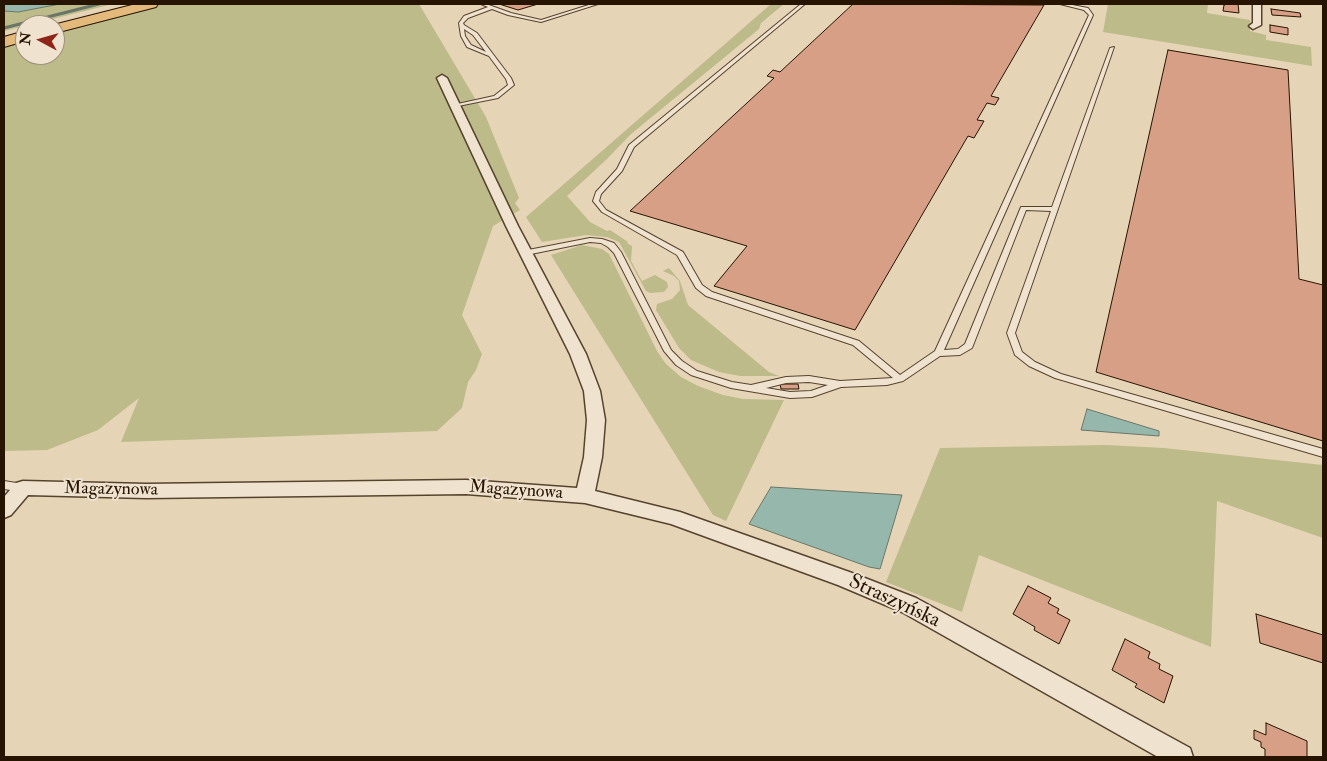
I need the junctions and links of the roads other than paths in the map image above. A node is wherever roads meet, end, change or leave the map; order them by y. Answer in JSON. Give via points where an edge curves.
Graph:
{"nodes":[{"id":1,"x":127,"y":4,"type":"edge"},
{"id":2,"x":151,"y":4,"type":"edge"},
{"id":3,"x":483,"y":4,"type":"edge"},
{"id":4,"x":596,"y":4,"type":"edge"},
{"id":5,"x":803,"y":4,"type":"edge"},
{"id":6,"x":1062,"y":4,"type":"edge"},
{"id":7,"x":1257,"y":4,"type":"edge"},
{"id":8,"x":493,"y":7,"type":"junction"},
{"id":9,"x":65,"y":20,"type":"edge"},
{"id":10,"x":65,"y":26,"type":"edge"},
{"id":11,"x":462,"y":26,"type":"junction"},
{"id":12,"x":1253,"y":26,"type":"dead end"},
{"id":13,"x":1112,"y":48,"type":"dead end"},
{"id":14,"x":491,"y":56,"type":"junction"},
{"id":15,"x":442,"y":78,"type":"dead end"},
{"id":16,"x":455,"y":106,"type":"junction"},
{"id":17,"x":1055,"y":209,"type":"junction"},
{"id":18,"x":526,"y":252,"type":"junction"},
{"id":19,"x":938,"y":352,"type":"junction"},
{"id":20,"x":900,"y":379,"type":"junction"},
{"id":21,"x":840,"y":384,"type":"junction"},
{"id":22,"x":753,"y":388,"type":"junction"},
{"id":23,"x":1323,"y":453,"type":"edge"},
{"id":24,"x":4,"y":485,"type":"edge"},
{"id":25,"x":23,"y":488,"type":"junction"},
{"id":26,"x":586,"y":496,"type":"junction"},
{"id":27,"x":4,"y":510,"type":"edge"},
{"id":28,"x":1181,"y":757,"type":"edge"}],
"edges":[{"from":1,"to":9,"type":"highway"},
{"from":2,"to":10,"type":"highway"},
{"from":3,"to":8,"type":"lane"},
{"from":4,"to":8,"type":"lane","via":[[541,21]]},
{"from":5,"to":20,"type":"lane","via":[[631,146],[620,170],[598,193],[596,201],[604,210],[680,254],[698,286],[709,294],[856,343]]},
{"from":6,"to":19,"type":"lane","via":[[1086,9],[1091,14]]},
{"from":7,"to":12,"type":"street","via":[[1257,25]]},
{"from":8,"to":11,"type":"lane","via":[[466,17],[460,22]]},
{"from":11,"to":14,"type":"lane","via":[[475,34]]},
{"from":11,"to":14,"type":"lane","via":[[469,46]]},
{"from":13,"to":17,"type":"lane"},
{"from":14,"to":16,"type":"lane","via":[[509,79],[510,86],[491,99]]},
{"from":15,"to":16,"type":"street","name":"Magazynowa"},
{"from":16,"to":18,"type":"street","name":"Magazynowa"},
{"from":17,"to":19,"type":"lane","via":[[1023,208],[970,346],[960,352]]},
{"from":17,"to":23,"type":"lane","via":[[1011,333],[1018,353],[1032,364],[1058,376]]},
{"from":18,"to":22,"type":"lane","via":[[590,240],[611,245],[668,351],[679,363],[710,380]]},
{"from":18,"to":26,"type":"street","name":"Magazynowa","via":[[578,354],[592,391],[596,420]]},
{"from":19,"to":20,"type":"lane"},
{"from":20,"to":21,"type":"lane"},
{"from":21,"to":22,"type":"lane","via":[[809,379],[786,380]]},
{"from":21,"to":22,"type":"lane","via":[[812,394],[790,395]]},
{"from":24,"to":25,"type":"lane"},
{"from":25,"to":26,"type":"street","name":"Magazynowa","via":[[146,491],[466,487]]},
{"from":25,"to":27,"type":"street"},
{"from":26,"to":28,"type":"street","name":"Straszyńska","via":[[673,517],[909,605]]}]}
